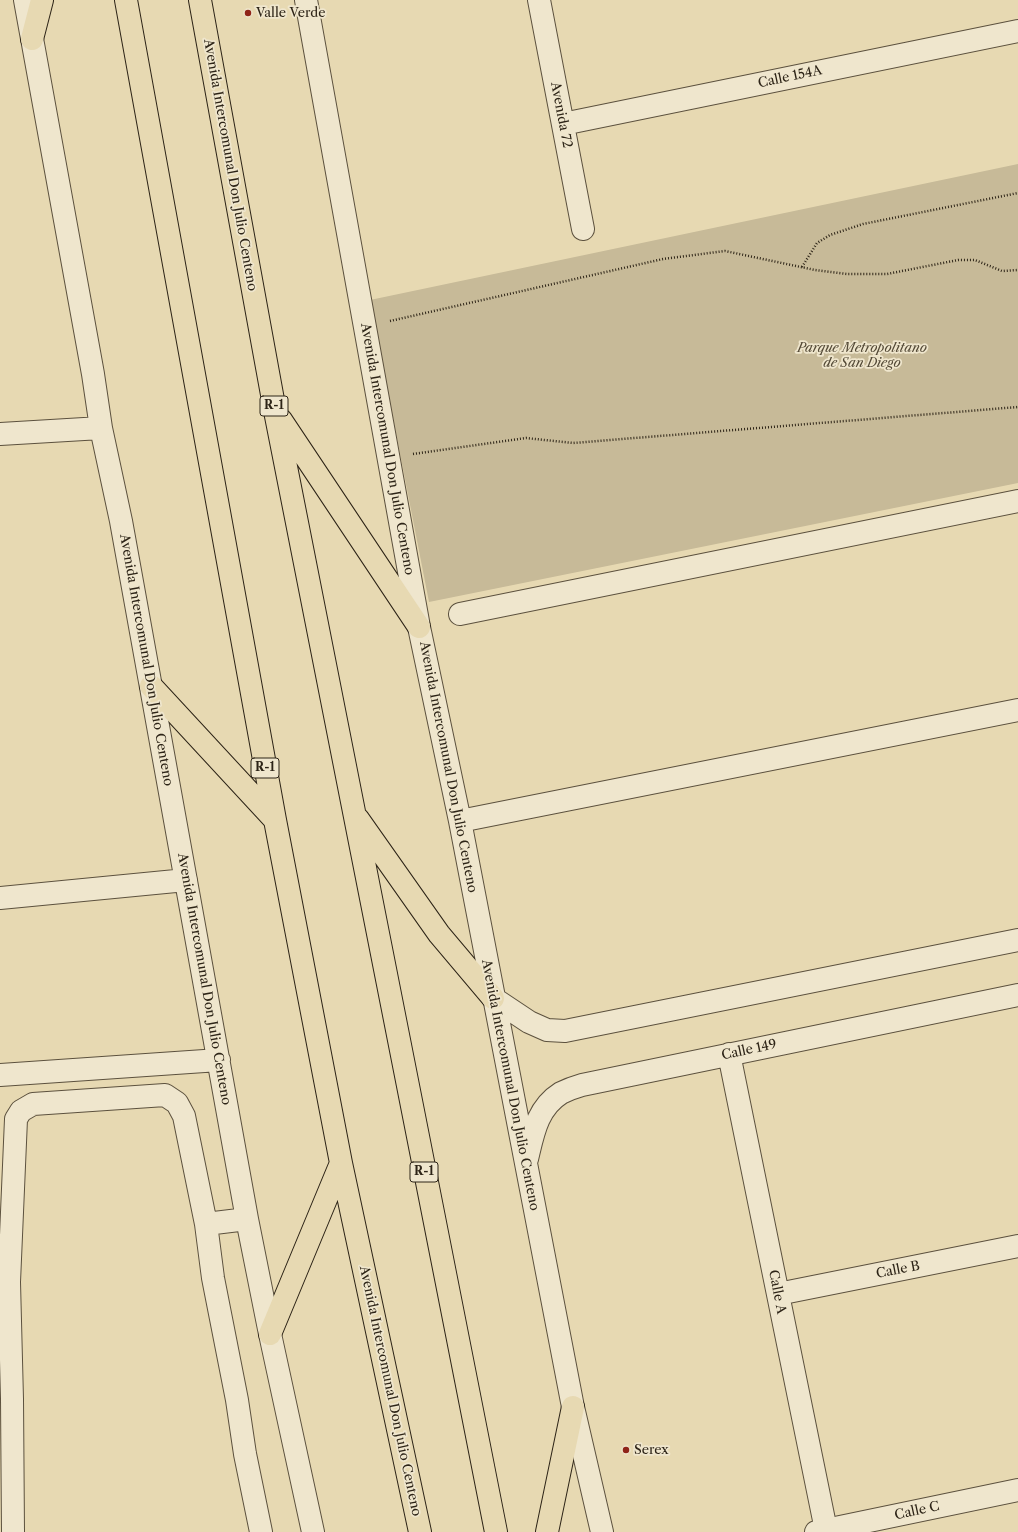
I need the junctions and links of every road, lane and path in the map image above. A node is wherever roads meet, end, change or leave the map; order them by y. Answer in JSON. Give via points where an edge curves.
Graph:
{"nodes":[{"id":1,"x":25,"y":0,"type":"edge"},
{"id":2,"x":42,"y":0,"type":"edge"},
{"id":3,"x":126,"y":0,"type":"edge"},
{"id":4,"x":200,"y":0,"type":"edge"},
{"id":5,"x":306,"y":0,"type":"edge"},
{"id":6,"x":539,"y":0,"type":"edge"},
{"id":7,"x":1018,"y":30,"type":"edge"},
{"id":8,"x":32,"y":39,"type":"junction"},
{"id":9,"x":563,"y":124,"type":"junction"},
{"id":10,"x":1018,"y":193,"type":"edge"},
{"id":11,"x":583,"y":229,"type":"dead end"},
{"id":12,"x":802,"y":267,"type":"junction"},
{"id":13,"x":1018,"y":270,"type":"edge"},
{"id":14,"x":365,"y":326,"type":"junction"},
{"id":15,"x":1018,"y":407,"type":"edge"},
{"id":16,"x":275,"y":411,"type":"junction"},
{"id":17,"x":102,"y":428,"type":"junction"},
{"id":18,"x":0,"y":434,"type":"edge"},
{"id":19,"x":389,"y":458,"type":"junction"},
{"id":20,"x":1018,"y":501,"type":"edge"},
{"id":21,"x":460,"y":614,"type":"dead end"},
{"id":22,"x":419,"y":627,"type":"junction"},
{"id":23,"x":151,"y":686,"type":"junction"},
{"id":24,"x":1018,"y":710,"type":"edge"},
{"id":25,"x":353,"y":811,"type":"junction"},
{"id":26,"x":275,"y":820,"type":"junction"},
{"id":27,"x":460,"y":822,"type":"junction"},
{"id":28,"x":186,"y":880,"type":"junction"},
{"id":29,"x":0,"y":898,"type":"edge"},
{"id":30,"x":1018,"y":940,"type":"edge"},
{"id":31,"x":1018,"y":995,"type":"edge"},
{"id":32,"x":493,"y":998,"type":"junction"},
{"id":33,"x":729,"y":1054,"type":"junction"},
{"id":34,"x":219,"y":1060,"type":"junction"},
{"id":35,"x":0,"y":1076,"type":"edge"},
{"id":36,"x":341,"y":1163,"type":"junction"},
{"id":37,"x":525,"y":1164,"type":"junction"},
{"id":38,"x":247,"y":1219,"type":"junction"},
{"id":39,"x":206,"y":1224,"type":"junction"},
{"id":40,"x":1018,"y":1246,"type":"edge"},
{"id":41,"x":778,"y":1294,"type":"junction"},
{"id":42,"x":270,"y":1334,"type":"junction"},
{"id":43,"x":573,"y":1406,"type":"junction"},
{"id":44,"x":1018,"y":1490,"type":"edge"},
{"id":45,"x":821,"y":1531,"type":"edge"},
{"id":46,"x":13,"y":1532,"type":"edge"},
{"id":47,"x":261,"y":1532,"type":"edge"},
{"id":48,"x":313,"y":1532,"type":"edge"},
{"id":49,"x":420,"y":1532,"type":"edge"},
{"id":50,"x":496,"y":1532,"type":"edge"},
{"id":51,"x":547,"y":1532,"type":"edge"},
{"id":52,"x":602,"y":1532,"type":"edge"}],
"edges":[{"from":1,"to":8,"type":"street","name":"Avenida Intercomunal Don Julio Centeno"},
{"from":2,"to":8,"type":"main road"},
{"from":3,"to":26,"type":"main road","name":"Avenida Intercomunal Don Julio Centeno","number":"R-1"},
{"from":4,"to":16,"type":"main road","name":"Avenida Intercomunal Don Julio Centeno","number":"R-1"},
{"from":5,"to":14,"type":"street","name":"Avenida Intercomunal Don Julio Centeno"},
{"from":6,"to":9,"type":"street","name":"Avenida 72"},
{"from":7,"to":9,"type":"street","name":"Calle 154A"},
{"from":8,"to":17,"type":"street","name":"Avenida Intercomunal Don Julio Centeno"},
{"from":9,"to":11,"type":"street","name":"Avenida 72"},
{"from":10,"to":12,"type":"path","via":[[863,224],[830,235],[817,243]]},
{"from":12,"to":13,"type":"path","via":[[847,274],[887,274],[958,260],[974,260],[1002,271]]},
{"from":12,"to":14,"type":"path","via":[[725,250],[663,259]]},
{"from":14,"to":19,"type":"street","name":"Avenida Intercomunal Don Julio Centeno"},
{"from":15,"to":19,"type":"path","via":[[573,442],[526,438]]},
{"from":16,"to":22,"type":"main road"},
{"from":16,"to":25,"type":"main road","name":"Avenida Intercomunal Don Julio Centeno","number":"R-1"},
{"from":17,"to":18,"type":"street"},
{"from":17,"to":23,"type":"street","name":"Avenida Intercomunal Don Julio Centeno"},
{"from":19,"to":22,"type":"street","name":"Avenida Intercomunal Don Julio Centeno"},
{"from":20,"to":21,"type":"street"},
{"from":22,"to":27,"type":"street","name":"Avenida Intercomunal Don Julio Centeno"},
{"from":23,"to":26,"type":"main road"},
{"from":23,"to":28,"type":"street","name":"Avenida Intercomunal Don Julio Centeno"},
{"from":24,"to":27,"type":"street"},
{"from":25,"to":32,"type":"main road","via":[[439,934]]},
{"from":25,"to":50,"type":"main road","name":"Avenida Intercomunal Don Julio Centeno","number":"R-1"},
{"from":26,"to":36,"type":"main road","name":"Avenida Intercomunal Don Julio Centeno","number":"R-1"},
{"from":27,"to":32,"type":"street","name":"Avenida Intercomunal Don Julio Centeno"},
{"from":28,"to":29,"type":"street"},
{"from":28,"to":34,"type":"street","name":"Avenida Intercomunal Don Julio Centeno"},
{"from":30,"to":32,"type":"street","via":[[565,1031],[547,1030],[529,1022]]},
{"from":31,"to":33,"type":"street","name":"Calle 149"},
{"from":32,"to":37,"type":"street","name":"Avenida Intercomunal Don Julio Centeno"},
{"from":33,"to":37,"type":"street","name":"Calle 149","via":[[582,1085],[561,1093],[543,1109],[534,1130]]},
{"from":33,"to":41,"type":"street","name":"Calle A"},
{"from":34,"to":35,"type":"street"},
{"from":34,"to":38,"type":"street","name":"Avenida Intercomunal Don Julio Centeno"},
{"from":36,"to":42,"type":"main road"},
{"from":36,"to":49,"type":"main road","name":"Avenida Intercomunal Don Julio Centeno","number":"R-1"},
{"from":37,"to":43,"type":"street","name":"Avenida Intercomunal Don Julio Centeno"},
{"from":38,"to":39,"type":"street"},
{"from":38,"to":42,"type":"street","name":"Avenida Intercomunal Don Julio Centeno"},
{"from":39,"to":46,"type":"street","via":[[184,1116],[178,1103],[165,1095],[33,1104],[21,1111],[16,1119],[9,1282]]},
{"from":39,"to":47,"type":"street","via":[[213,1278]]},
{"from":40,"to":41,"type":"street","name":"Calle B"},
{"from":41,"to":45,"type":"street","name":"Calle A"},
{"from":42,"to":48,"type":"street","name":"Avenida Intercomunal Don Julio Centeno"},
{"from":43,"to":51,"type":"main road"},
{"from":43,"to":52,"type":"street","name":"Avenida Intercomunal Don Julio Centeno"},
{"from":44,"to":45,"type":"street","name":"Calle C"}]}
